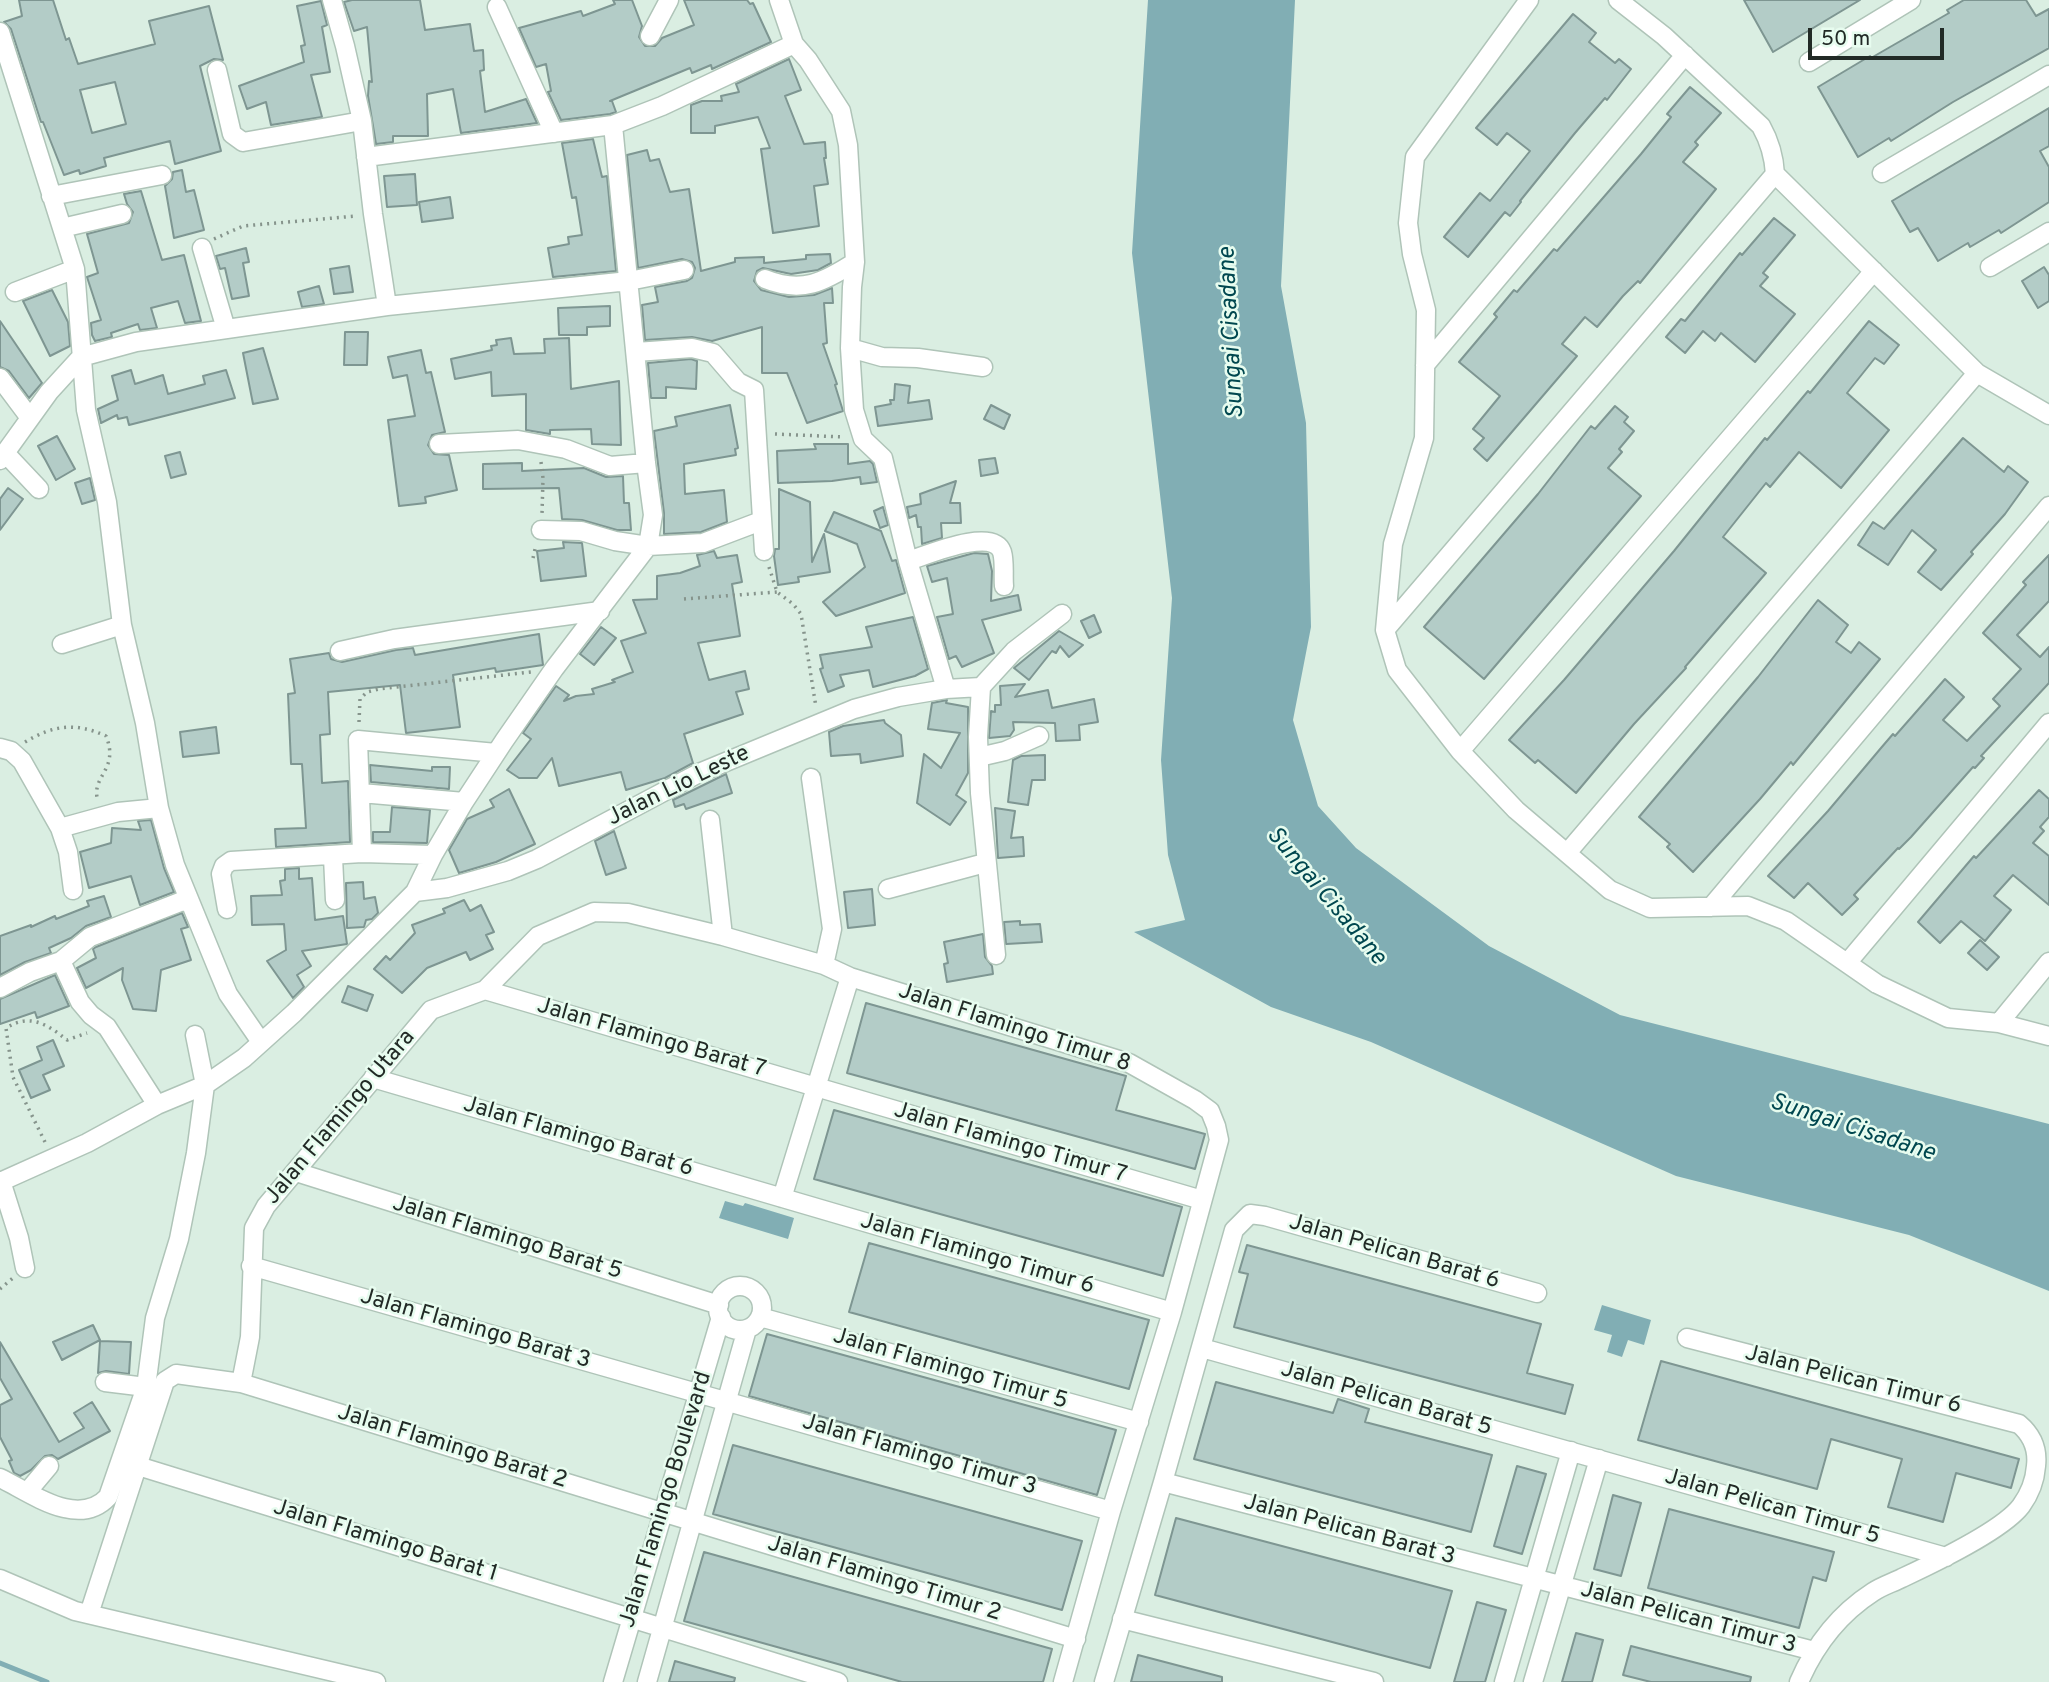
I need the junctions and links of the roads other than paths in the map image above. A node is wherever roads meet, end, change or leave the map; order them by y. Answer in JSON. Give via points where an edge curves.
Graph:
{"nodes":[{"id":1,"x":332,"y":0,"type":"edge"},
{"id":2,"x":669,"y":0,"type":"edge"},
{"id":3,"x":779,"y":0,"type":"edge"},
{"id":4,"x":1529,"y":0,"type":"edge"},
{"id":5,"x":1618,"y":0,"type":"edge"},
{"id":6,"x":1911,"y":0,"type":"edge"},
{"id":7,"x":497,"y":7,"type":"dead end"},
{"id":8,"x":650,"y":36,"type":"dead end"},
{"id":9,"x":1,"y":42,"type":"edge"},
{"id":10,"x":794,"y":44,"type":"junction"},
{"id":11,"x":1685,"y":55,"type":"junction"},
{"id":12,"x":1809,"y":62,"type":"dead end"},
{"id":13,"x":217,"y":70,"type":"dead end"},
{"id":14,"x":2049,"y":75,"type":"edge"},
{"id":15,"x":362,"y":121,"type":"junction"},
{"id":16,"x":613,"y":125,"type":"junction"},
{"id":17,"x":554,"y":133,"type":"junction"},
{"id":18,"x":366,"y":157,"type":"junction"},
{"id":19,"x":1882,"y":173,"type":"dead end"},
{"id":20,"x":1775,"y":174,"type":"junction"},
{"id":21,"x":162,"y":175,"type":"dead end"},
{"id":22,"x":51,"y":196,"type":"junction"},
{"id":23,"x":122,"y":214,"type":"dead end"},
{"id":24,"x":62,"y":229,"type":"junction"},
{"id":25,"x":2049,"y":232,"type":"edge"},
{"id":26,"x":202,"y":248,"type":"road end"},
{"id":27,"x":855,"y":262,"type":"junction"},
{"id":28,"x":1990,"y":267,"type":"dead end"},
{"id":29,"x":75,"y":269,"type":"junction"},
{"id":30,"x":684,"y":270,"type":"dead end"},
{"id":31,"x":1874,"y":271,"type":"junction"},
{"id":32,"x":765,"y":279,"type":"dead end"},
{"id":33,"x":629,"y":281,"type":"junction"},
{"id":34,"x":15,"y":292,"type":"dead end"},
{"id":35,"x":387,"y":306,"type":"junction"},
{"id":36,"x":226,"y":329,"type":"junction"},
{"id":37,"x":850,"y":348,"type":"junction"},
{"id":38,"x":636,"y":352,"type":"junction"},
{"id":39,"x":81,"y":357,"type":"junction"},
{"id":40,"x":1425,"y":365,"type":"junction"},
{"id":41,"x":983,"y":367,"type":"dead end"},
{"id":42,"x":1977,"y":373,"type":"junction"},
{"id":43,"x":0,"y":378,"type":"edge"},
{"id":44,"x":2049,"y":415,"type":"edge"},
{"id":45,"x":30,"y":418,"type":"junction"},
{"id":46,"x":439,"y":444,"type":"dead end"},
{"id":47,"x":3,"y":457,"type":"edge"},
{"id":48,"x":646,"y":463,"type":"junction"},
{"id":49,"x":39,"y":489,"type":"dead end"},
{"id":50,"x":2049,"y":506,"type":"edge"},
{"id":51,"x":761,"y":521,"type":"junction"},
{"id":52,"x":541,"y":530,"type":"road end"},
{"id":53,"x":648,"y":546,"type":"junction"},
{"id":54,"x":764,"y":551,"type":"road end"},
{"id":55,"x":908,"y":561,"type":"junction"},
{"id":56,"x":1004,"y":586,"type":"dead end"},
{"id":57,"x":600,"y":611,"type":"junction"},
{"id":58,"x":1062,"y":614,"type":"dead end"},
{"id":59,"x":122,"y":625,"type":"junction"},
{"id":60,"x":1385,"y":630,"type":"junction"},
{"id":61,"x":62,"y":644,"type":"dead end"},
{"id":62,"x":340,"y":651,"type":"dead end"},
{"id":63,"x":981,"y":687,"type":"junction"},
{"id":64,"x":946,"y":689,"type":"junction"},
{"id":65,"x":2049,"y":723,"type":"edge"},
{"id":66,"x":1039,"y":736,"type":"dead end"},
{"id":67,"x":5,"y":749,"type":"edge"},
{"id":68,"x":1460,"y":751,"type":"junction"},
{"id":69,"x":496,"y":753,"type":"junction"},
{"id":70,"x":979,"y":757,"type":"junction"},
{"id":71,"x":811,"y":778,"type":"dead end"},
{"id":72,"x":361,"y":793,"type":"junction"},
{"id":73,"x":464,"y":802,"type":"junction"},
{"id":74,"x":159,"y":808,"type":"junction"},
{"id":75,"x":710,"y":820,"type":"dead end"},
{"id":76,"x":60,"y":828,"type":"junction"},
{"id":77,"x":362,"y":853,"type":"junction"},
{"id":78,"x":1567,"y":853,"type":"junction"},
{"id":79,"x":433,"y":855,"type":"junction"},
{"id":80,"x":333,"y":856,"type":"junction"},
{"id":81,"x":985,"y":863,"type":"junction"},
{"id":82,"x":888,"y":889,"type":"dead end"},
{"id":83,"x":73,"y":890,"type":"dead end"},
{"id":84,"x":415,"y":892,"type":"junction"},
{"id":85,"x":335,"y":900,"type":"dead end"},
{"id":86,"x":189,"y":901,"type":"junction"},
{"id":87,"x":1710,"y":907,"type":"junction"},
{"id":88,"x":227,"y":909,"type":"dead end"},
{"id":89,"x":723,"y":936,"type":"junction"},
{"id":90,"x":996,"y":956,"type":"dead end"},
{"id":91,"x":61,"y":961,"type":"junction"},
{"id":92,"x":1848,"y":962,"type":"junction"},
{"id":93,"x":2049,"y":962,"type":"edge"},
{"id":94,"x":824,"y":965,"type":"junction"},
{"id":95,"x":850,"y":977,"type":"junction"},
{"id":96,"x":0,"y":988,"type":"edge"},
{"id":97,"x":485,"y":990,"type":"junction"},
{"id":98,"x":1999,"y":1023,"type":"junction"},
{"id":99,"x":195,"y":1035,"type":"dead end"},
{"id":100,"x":2049,"y":1036,"type":"edge"},
{"id":101,"x":261,"y":1042,"type":"junction"},
{"id":102,"x":373,"y":1078,"type":"junction"},
{"id":103,"x":205,"y":1085,"type":"junction"},
{"id":104,"x":818,"y":1087,"type":"junction"},
{"id":105,"x":157,"y":1105,"type":"junction"},
{"id":106,"x":296,"y":1172,"type":"junction"},
{"id":107,"x":0,"y":1182,"type":"edge"},
{"id":108,"x":782,"y":1198,"type":"junction"},
{"id":109,"x":1202,"y":1200,"type":"junction"},
{"id":110,"x":251,"y":1266,"type":"junction"},
{"id":111,"x":25,"y":1268,"type":"dead end"},
{"id":112,"x":1537,"y":1293,"type":"dead end"},
{"id":113,"x":720,"y":1311,"type":"junction"},
{"id":114,"x":1172,"y":1312,"type":"junction"},
{"id":115,"x":754,"y":1323,"type":"junction"},
{"id":116,"x":1687,"y":1338,"type":"dead end"},
{"id":117,"x":1202,"y":1348,"type":"junction"},
{"id":118,"x":105,"y":1382,"type":"dead end"},
{"id":119,"x":241,"y":1383,"type":"junction"},
{"id":120,"x":146,"y":1387,"type":"junction"},
{"id":121,"x":698,"y":1393,"type":"junction"},
{"id":122,"x":726,"y":1402,"type":"junction"},
{"id":123,"x":1139,"y":1422,"type":"junction"},
{"id":124,"x":1571,"y":1451,"type":"junction"},
{"id":125,"x":1599,"y":1459,"type":"junction"},
{"id":126,"x":49,"y":1466,"type":"dead end"},
{"id":127,"x":138,"y":1466,"type":"junction"},
{"id":128,"x":0,"y":1478,"type":"edge"},
{"id":129,"x":1163,"y":1482,"type":"junction"},
{"id":130,"x":28,"y":1491,"type":"junction"},
{"id":131,"x":1111,"y":1511,"type":"junction"},
{"id":132,"x":663,"y":1512,"type":"junction"},
{"id":133,"x":692,"y":1521,"type":"junction"},
{"id":134,"x":1946,"y":1557,"type":"junction"},
{"id":135,"x":0,"y":1579,"type":"edge"},
{"id":136,"x":1534,"y":1579,"type":"junction"},
{"id":137,"x":1562,"y":1586,"type":"junction"},
{"id":138,"x":89,"y":1614,"type":"junction"},
{"id":139,"x":631,"y":1618,"type":"junction"},
{"id":140,"x":1122,"y":1619,"type":"junction"},
{"id":141,"x":662,"y":1628,"type":"junction"},
{"id":142,"x":1076,"y":1639,"type":"junction"},
{"id":143,"x":1814,"y":1651,"type":"junction"},
{"id":144,"x":376,"y":1682,"type":"edge"},
{"id":145,"x":613,"y":1682,"type":"edge"},
{"id":146,"x":647,"y":1682,"type":"edge"},
{"id":147,"x":838,"y":1682,"type":"edge"},
{"id":148,"x":1063,"y":1682,"type":"edge"},
{"id":149,"x":1104,"y":1682,"type":"edge"},
{"id":150,"x":1374,"y":1682,"type":"edge"},
{"id":151,"x":1504,"y":1682,"type":"edge"},
{"id":152,"x":1533,"y":1682,"type":"edge"},
{"id":153,"x":1799,"y":1682,"type":"edge"}],
"edges":[{"from":1,"to":15,"type":"street"},
{"from":2,"to":8,"type":"street"},
{"from":3,"to":10,"type":"street"},
{"from":4,"to":40,"type":"street","via":[[1415,157],[1408,223],[1426,310]]},
{"from":5,"to":11,"type":"street"},
{"from":6,"to":12,"type":"street"},
{"from":7,"to":17,"type":"street"},
{"from":9,"to":22,"type":"street"},
{"from":10,"to":16,"type":"street"},
{"from":10,"to":27,"type":"street","via":[[841,111],[848,145]]},
{"from":11,"to":20,"type":"street","via":[[1761,126],[1774,157]]},
{"from":11,"to":40,"type":"street"},
{"from":13,"to":15,"type":"street","via":[[232,134],[243,142]]},
{"from":14,"to":19,"type":"street"},
{"from":15,"to":18,"type":"street"},
{"from":16,"to":17,"type":"street"},
{"from":16,"to":33,"type":"street"},
{"from":17,"to":18,"type":"street"},
{"from":18,"to":35,"type":"street"},
{"from":20,"to":31,"type":"street"},
{"from":20,"to":60,"type":"street"},
{"from":21,"to":22,"type":"street"},
{"from":22,"to":24,"type":"street"},
{"from":23,"to":24,"type":"street"},
{"from":24,"to":29,"type":"street"},
{"from":25,"to":28,"type":"street"},
{"from":26,"to":36,"type":"street"},
{"from":27,"to":32,"type":"street","via":[[827,280],[806,286]]},
{"from":27,"to":37,"type":"street"},
{"from":29,"to":34,"type":"street"},
{"from":29,"to":39,"type":"street"},
{"from":30,"to":33,"type":"street"},
{"from":31,"to":42,"type":"street"},
{"from":31,"to":68,"type":"street"},
{"from":33,"to":35,"type":"street"},
{"from":33,"to":38,"type":"street"},
{"from":35,"to":36,"type":"street"},
{"from":36,"to":39,"type":"street","via":[[135,342]]},
{"from":37,"to":41,"type":"street","via":[[882,357]]},
{"from":37,"to":55,"type":"street","via":[[854,410],[863,439],[883,458]]},
{"from":38,"to":48,"type":"street"},
{"from":38,"to":51,"type":"street","via":[[692,348],[713,354],[738,382],[754,390]]},
{"from":39,"to":45,"type":"street"},
{"from":39,"to":59,"type":"street","via":[[86,410],[111,521]]},
{"from":40,"to":60,"type":"street","via":[[1424,439],[1393,544]]},
{"from":42,"to":44,"type":"street"},
{"from":42,"to":78,"type":"street"},
{"from":43,"to":45,"type":"street"},
{"from":45,"to":47,"type":"street"},
{"from":46,"to":48,"type":"street","via":[[518,440],[566,449],[610,466]]},
{"from":47,"to":49,"type":"street"},
{"from":48,"to":53,"type":"street","via":[[653,515]]},
{"from":50,"to":87,"type":"street"},
{"from":51,"to":53,"type":"street","via":[[704,542]]},
{"from":51,"to":54,"type":"street"},
{"from":52,"to":53,"type":"street","via":[[581,531]]},
{"from":53,"to":57,"type":"street"},
{"from":55,"to":56,"type":"street","via":[[970,541],[988,542],[1002,552]]},
{"from":55,"to":64,"type":"street"},
{"from":57,"to":62,"type":"street","via":[[394,639]]},
{"from":57,"to":69,"type":"street"},
{"from":58,"to":63,"type":"street","via":[[1014,651]]},
{"from":59,"to":61,"type":"street"},
{"from":59,"to":74,"type":"street"},
{"from":60,"to":68,"type":"street","via":[[1397,670]]},
{"from":63,"to":64,"type":"street","name":"Jalan Lio Leste"},
{"from":63,"to":70,"type":"street"},
{"from":64,"to":84,"type":"street","name":"Jalan Lio Leste","via":[[854,709],[699,773],[518,867],[447,888]]},
{"from":65,"to":92,"type":"street"},
{"from":66,"to":70,"type":"street"},
{"from":67,"to":76,"type":"street","via":[[22,761]]},
{"from":68,"to":78,"type":"street","via":[[1516,810]]},
{"from":69,"to":72,"type":"street","via":[[358,740]]},
{"from":69,"to":73,"type":"street"},
{"from":70,"to":81,"type":"street"},
{"from":71,"to":94,"type":"street","via":[[832,929]]},
{"from":72,"to":73,"type":"street"},
{"from":72,"to":77,"type":"street"},
{"from":73,"to":79,"type":"street"},
{"from":74,"to":76,"type":"street","via":[[104,815]]},
{"from":74,"to":86,"type":"street"},
{"from":75,"to":89,"type":"street"},
{"from":76,"to":83,"type":"street"},
{"from":77,"to":79,"type":"street"},
{"from":77,"to":80,"type":"street"},
{"from":78,"to":87,"type":"street","via":[[1610,890],[1650,908]]},
{"from":79,"to":84,"type":"street"},
{"from":80,"to":85,"type":"street"},
{"from":80,"to":88,"type":"street","via":[[231,861],[221,874]]},
{"from":81,"to":82,"type":"street"},
{"from":81,"to":90,"type":"street"},
{"from":84,"to":101,"type":"street"},
{"from":86,"to":91,"type":"street","via":[[90,937]]},
{"from":86,"to":101,"type":"street","via":[[228,994]]},
{"from":87,"to":92,"type":"street","via":[[1748,906],[1786,921]]},
{"from":89,"to":94,"type":"street","name":"Jalan Flamingo Timur 8"},
{"from":89,"to":97,"type":"street","name":"Jalan Flamingo Utara","via":[[628,913],[594,912],[538,936]]},
{"from":91,"to":96,"type":"street"},
{"from":91,"to":105,"type":"street","via":[[80,1002],[107,1027]]},
{"from":92,"to":98,"type":"street","via":[[1877,984],[1948,1018]]},
{"from":93,"to":98,"type":"street"},
{"from":94,"to":95,"type":"street","name":"Jalan Flamingo Timur 8"},
{"from":95,"to":104,"type":"street"},
{"from":95,"to":109,"type":"street","name":"Jalan Flamingo Timur 8","via":[[1129,1063],[1195,1100],[1210,1111],[1219,1140]]},
{"from":97,"to":102,"type":"street","name":"Jalan Flamingo Utara","via":[[431,1010]]},
{"from":97,"to":104,"type":"street","name":"Jalan Flamingo Barat 7"},
{"from":98,"to":100,"type":"street"},
{"from":99,"to":103,"type":"street"},
{"from":101,"to":103,"type":"street"},
{"from":102,"to":106,"type":"street","name":"Jalan Flamingo Utara"},
{"from":102,"to":108,"type":"street","name":"Jalan Flamingo Barat 6"},
{"from":103,"to":105,"type":"street"},
{"from":103,"to":120,"type":"street","via":[[182,1227],[155,1318]]},
{"from":104,"to":108,"type":"street"},
{"from":104,"to":109,"type":"street","name":"Jalan Flamingo Timur 7"},
{"from":105,"to":107,"type":"street"},
{"from":106,"to":110,"type":"street","name":"Jalan Flamingo Utara","via":[[266,1206],[254,1228]]},
{"from":106,"to":113,"type":"street","name":"Jalan Flamingo Barat 5"},
{"from":107,"to":111,"type":"street"},
{"from":108,"to":114,"type":"street","name":"Jalan Flamingo Timur 6"},
{"from":109,"to":114,"type":"street"},
{"from":110,"to":119,"type":"street","name":"Jalan Flamingo Utara","via":[[250,1337]]},
{"from":110,"to":121,"type":"street","name":"Jalan Flamingo Barat 3"},
{"from":112,"to":117,"type":"street","name":"Jalan Pelican Barat 6","via":[[1250,1214],[1234,1230]]},
{"from":113,"to":115,"type":"street","via":[[734,1329]]},
{"from":113,"to":115,"type":"street","via":[[720,1299],[728,1290],[746,1287],[760,1299]]},
{"from":113,"to":121,"type":"street","name":"Jalan Flamingo Boulevard"},
{"from":114,"to":123,"type":"street"},
{"from":115,"to":122,"type":"street","name":"Jalan Flamingo Boulevard"},
{"from":115,"to":123,"type":"street","name":"Jalan Flamingo Timur 5"},
{"from":116,"to":134,"type":"street","name":"Jalan Pelican Timur 6","via":[[2019,1424],[2030,1433],[2037,1463],[2020,1507]]},
{"from":117,"to":124,"type":"street","name":"Jalan Pelican Barat 5"},
{"from":117,"to":129,"type":"street"},
{"from":118,"to":120,"type":"street"},
{"from":119,"to":127,"type":"street","via":[[170,1376]]},
{"from":119,"to":132,"type":"street","name":"Jalan Flamingo Barat 2"},
{"from":120,"to":130,"type":"street","via":[[108,1496],[101,1504],[82,1511],[65,1509]]},
{"from":121,"to":122,"type":"street","name":"Jalan Flamingo Barat 3"},
{"from":121,"to":132,"type":"street","name":"Jalan Flamingo Boulevard"},
{"from":122,"to":131,"type":"street","name":"Jalan Flamingo Timur 3"},
{"from":122,"to":133,"type":"street","name":"Jalan Flamingo Boulevard"},
{"from":123,"to":131,"type":"street"},
{"from":124,"to":125,"type":"street","name":"Jalan Pelican Barat 5"},
{"from":124,"to":136,"type":"street"},
{"from":125,"to":134,"type":"street","name":"Jalan Pelican Timur 5"},
{"from":125,"to":137,"type":"street"},
{"from":126,"to":130,"type":"street"},
{"from":127,"to":138,"type":"street"},
{"from":127,"to":139,"type":"street","name":"Jalan Flamingo Barat 1"},
{"from":128,"to":130,"type":"street"},
{"from":129,"to":136,"type":"street","name":"Jalan Pelican Barat 3"},
{"from":129,"to":140,"type":"street"},
{"from":131,"to":142,"type":"street"},
{"from":132,"to":133,"type":"street","name":"Jalan Flamingo Barat 2"},
{"from":132,"to":139,"type":"street","name":"Jalan Flamingo Boulevard"},
{"from":133,"to":141,"type":"street","name":"Jalan Flamingo Boulevard"},
{"from":133,"to":142,"type":"street","name":"Jalan Flamingo Timur 2"},
{"from":134,"to":143,"type":"street","via":[[1874,1591],[1837,1619]]},
{"from":135,"to":138,"type":"street"},
{"from":136,"to":137,"type":"street","name":"Jalan Pelican Barat 3"},
{"from":136,"to":151,"type":"street"},
{"from":137,"to":143,"type":"street","name":"Jalan Pelican Timur 3"},
{"from":137,"to":152,"type":"street"},
{"from":138,"to":144,"type":"street"},
{"from":139,"to":141,"type":"street","name":"Jalan Flamingo Barat 1"},
{"from":139,"to":145,"type":"street","name":"Jalan Flamingo Boulevard"},
{"from":140,"to":149,"type":"street"},
{"from":140,"to":150,"type":"street"},
{"from":141,"to":146,"type":"street","name":"Jalan Flamingo Boulevard"},
{"from":141,"to":147,"type":"street","name":"Jalan Flamingo Barat 1"},
{"from":142,"to":148,"type":"street"},
{"from":143,"to":153,"type":"street"}]}
